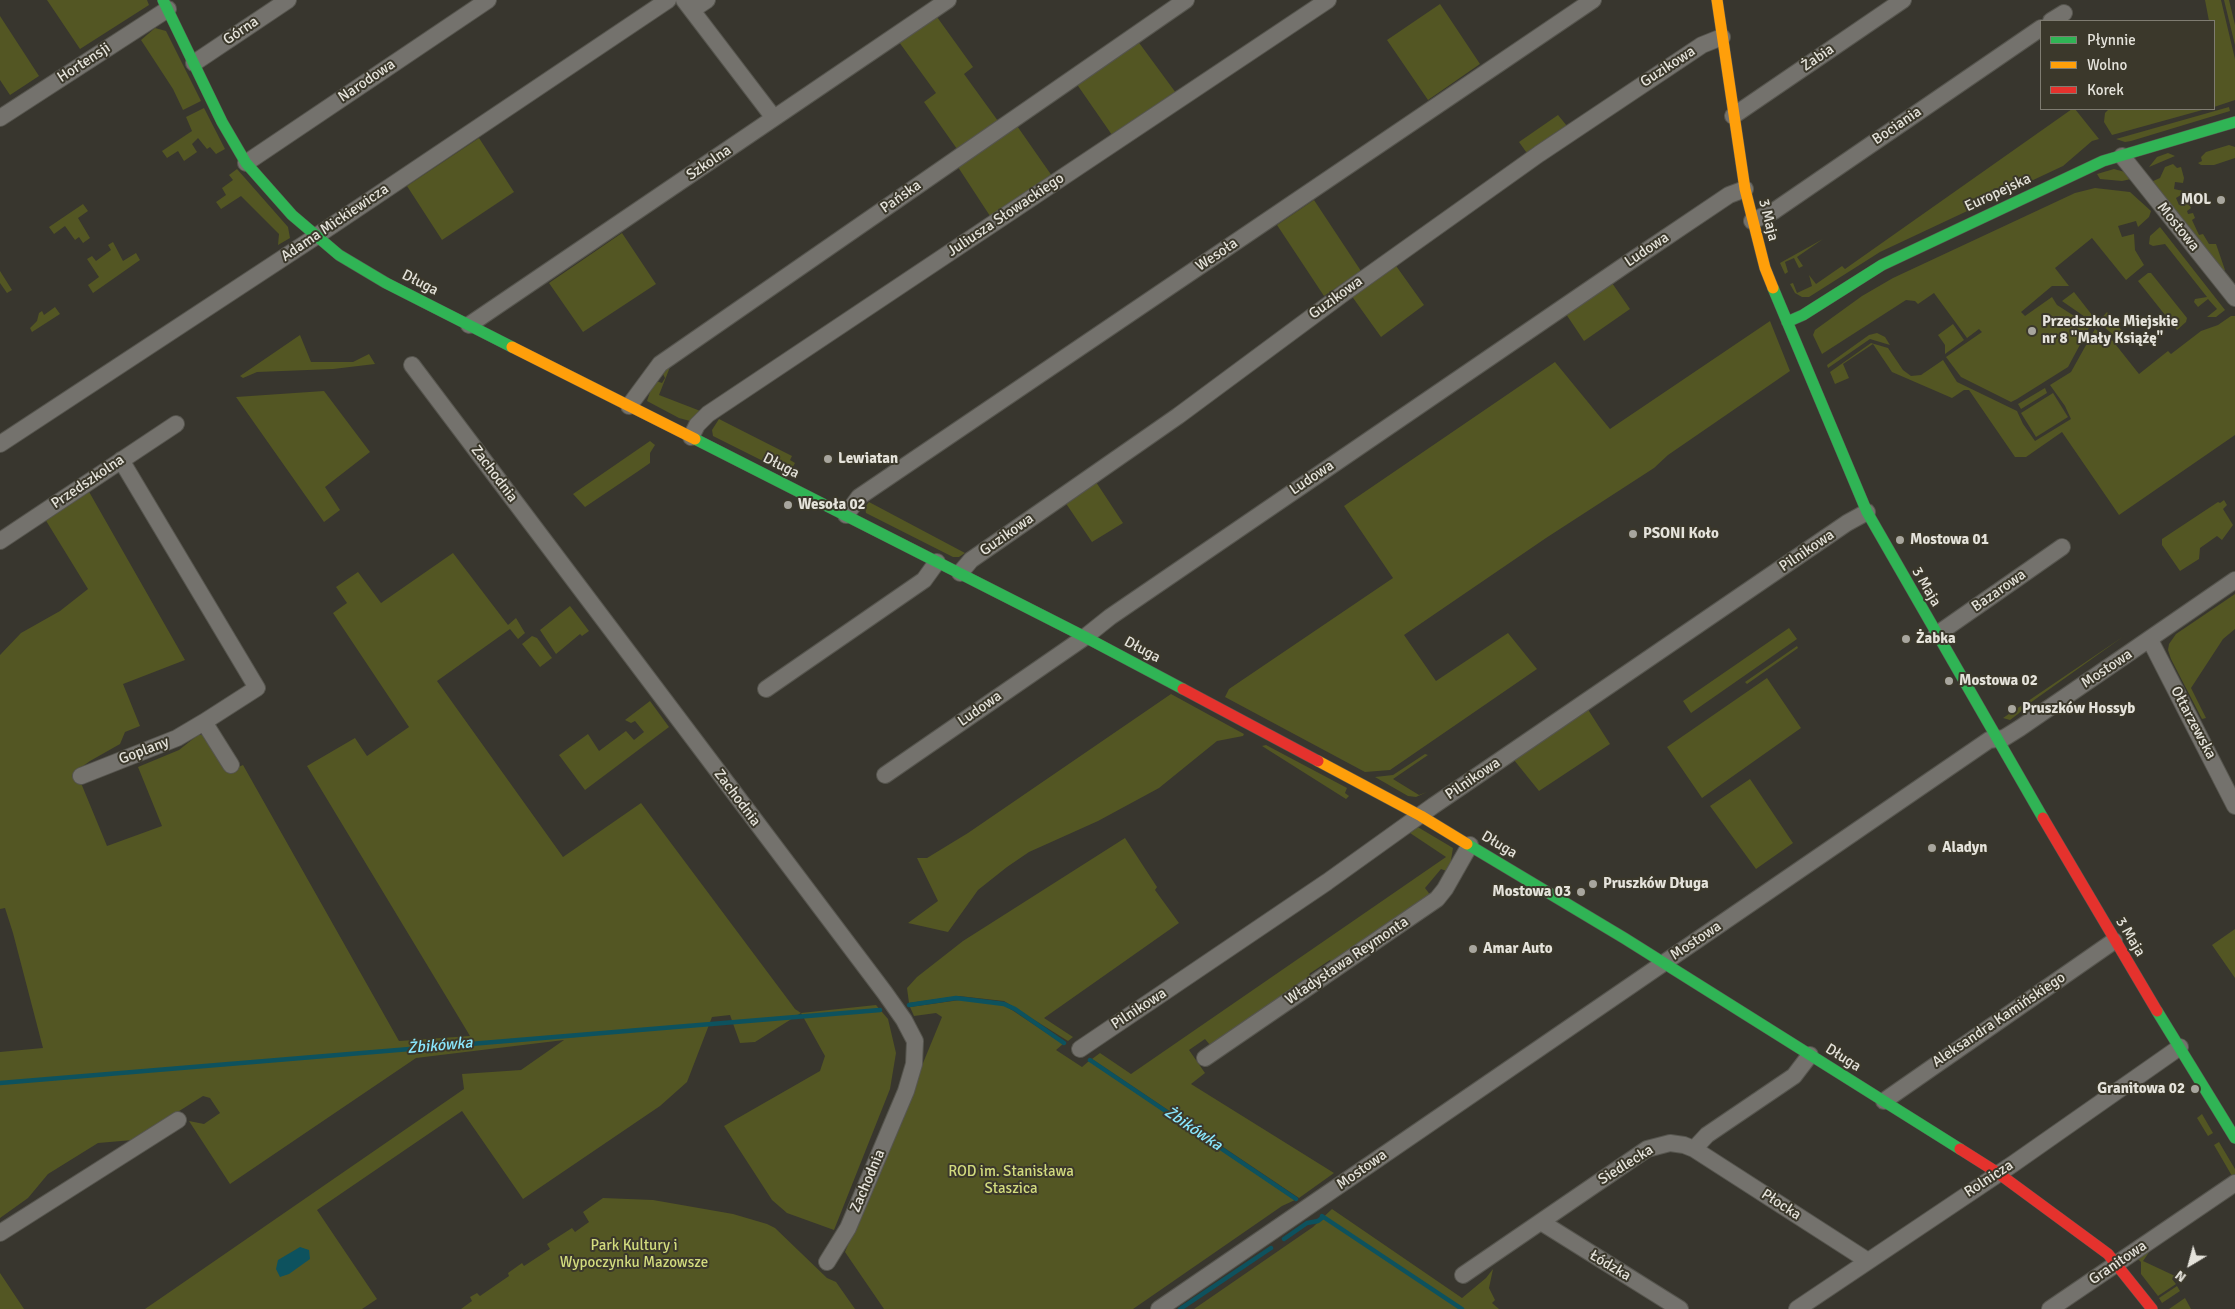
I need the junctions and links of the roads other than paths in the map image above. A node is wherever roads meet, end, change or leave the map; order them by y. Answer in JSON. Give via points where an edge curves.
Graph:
{"nodes":[{"id":1,"x":288,"y":0,"type":"edge"},
{"id":2,"x":488,"y":0,"type":"edge"},
{"id":3,"x":668,"y":0,"type":"edge"},
{"id":4,"x":707,"y":0,"type":"edge"},
{"id":5,"x":948,"y":0,"type":"edge"},
{"id":6,"x":1186,"y":0,"type":"edge"},
{"id":7,"x":1328,"y":0,"type":"edge"},
{"id":8,"x":1593,"y":0,"type":"edge"},
{"id":9,"x":1717,"y":0,"type":"edge"},
{"id":10,"x":1903,"y":0,"type":"edge"},
{"id":11,"x":166,"y":5,"type":"edge"},
{"id":12,"x":688,"y":5,"type":"edge"},
{"id":13,"x":2040,"y":29,"type":"edge"},
{"id":14,"x":1722,"y":38,"type":"junction"},
{"id":15,"x":194,"y":63,"type":"junction"},
{"id":16,"x":1733,"y":116,"type":"junction"},
{"id":17,"x":0,"y":118,"type":"edge"},
{"id":18,"x":774,"y":118,"type":"junction"},
{"id":19,"x":2235,"y":122,"type":"edge"},
{"id":20,"x":2122,"y":156,"type":"junction"},
{"id":21,"x":246,"y":163,"type":"junction"},
{"id":22,"x":1745,"y":189,"type":"junction"},
{"id":23,"x":1752,"y":220,"type":"junction"},
{"id":24,"x":315,"y":237,"type":"junction"},
{"id":25,"x":2235,"y":298,"type":"edge"},
{"id":26,"x":1787,"y":322,"type":"junction"},
{"id":27,"x":469,"y":325,"type":"junction"},
{"id":28,"x":412,"y":365,"type":"dead end"},
{"id":29,"x":629,"y":406,"type":"junction"},
{"id":30,"x":176,"y":424,"type":"dead end"},
{"id":31,"x":691,"y":437,"type":"junction"},
{"id":32,"x":0,"y":444,"type":"edge"},
{"id":33,"x":121,"y":460,"type":"junction"},
{"id":34,"x":1867,"y":512,"type":"junction"},
{"id":35,"x":846,"y":515,"type":"junction"},
{"id":36,"x":0,"y":541,"type":"edge"},
{"id":37,"x":2062,"y":547,"type":"dead end"},
{"id":38,"x":937,"y":562,"type":"junction"},
{"id":39,"x":960,"y":573,"type":"junction"},
{"id":40,"x":2235,"y":580,"type":"edge"},
{"id":41,"x":1936,"y":635,"type":"junction"},
{"id":42,"x":1085,"y":637,"type":"junction"},
{"id":43,"x":2150,"y":640,"type":"junction"},
{"id":44,"x":766,"y":688,"type":"dead end"},
{"id":45,"x":210,"y":719,"type":"junction"},
{"id":46,"x":1996,"y":739,"type":"junction"},
{"id":47,"x":230,"y":765,"type":"dead end"},
{"id":48,"x":885,"y":775,"type":"dead end"},
{"id":49,"x":81,"y":776,"type":"dead end"},
{"id":50,"x":2235,"y":806,"type":"edge"},
{"id":51,"x":1421,"y":816,"type":"junction"},
{"id":52,"x":1470,"y":845,"type":"junction"},
{"id":53,"x":2114,"y":941,"type":"junction"},
{"id":54,"x":1663,"y":963,"type":"junction"},
{"id":55,"x":2180,"y":1047,"type":"junction"},
{"id":56,"x":1080,"y":1049,"type":"dead end"},
{"id":57,"x":1810,"y":1055,"type":"junction"},
{"id":58,"x":1205,"y":1058,"type":"dead end"},
{"id":59,"x":1884,"y":1101,"type":"junction"},
{"id":60,"x":178,"y":1120,"type":"dead end"},
{"id":61,"x":2235,"y":1138,"type":"edge"},
{"id":62,"x":1694,"y":1150,"type":"junction"},
{"id":63,"x":1998,"y":1173,"type":"junction"},
{"id":64,"x":2235,"y":1183,"type":"edge"},
{"id":65,"x":1541,"y":1222,"type":"junction"},
{"id":66,"x":0,"y":1233,"type":"edge"},
{"id":67,"x":1868,"y":1261,"type":"junction"},
{"id":68,"x":827,"y":1262,"type":"dead end"},
{"id":69,"x":2118,"y":1264,"type":"junction"},
{"id":70,"x":1463,"y":1275,"type":"dead end"},
{"id":71,"x":1159,"y":1309,"type":"edge"},
{"id":72,"x":1680,"y":1309,"type":"edge"},
{"id":73,"x":1798,"y":1309,"type":"edge"},
{"id":74,"x":2050,"y":1309,"type":"edge"},
{"id":75,"x":2152,"y":1309,"type":"edge"}],
"edges":[{"from":1,"to":15,"type":"street","name":"Górna"},
{"from":2,"to":21,"type":"street","name":"Narodowa"},
{"from":3,"to":24,"type":"street","name":"Adama Mickiewicza"},
{"from":4,"to":12,"type":"street"},
{"from":5,"to":18,"type":"street","name":"Szkolna"},
{"from":6,"to":29,"type":"street","name":"Pańska","via":[[660,364]]},
{"from":7,"to":31,"type":"street","name":"Juliusza Słowackiego","via":[[708,414]]},
{"from":8,"to":35,"type":"street","name":"Wesoła","via":[[859,497]]},
{"from":9,"to":14,"type":"street","name":"3 Maja"},
{"from":10,"to":16,"type":"street","name":"Żabia"},
{"from":11,"to":15,"type":"street","name":"Długa"},
{"from":11,"to":17,"type":"street","name":"Hortensji"},
{"from":12,"to":18,"type":"street"},
{"from":13,"to":23,"type":"street","name":"Bociania","via":[[1774,211]]},
{"from":14,"to":16,"type":"street","name":"3 Maja"},
{"from":14,"to":39,"type":"street","name":"Guzikowa","via":[[1702,45],[1644,82],[1531,160],[1344,292],[1178,416],[970,560]]},
{"from":15,"to":21,"type":"street","name":"Długa"},
{"from":16,"to":22,"type":"street","name":"3 Maja"},
{"from":18,"to":27,"type":"street","name":"Szkolna"},
{"from":19,"to":20,"type":"street","name":"Europejska"},
{"from":20,"to":25,"type":"street","name":"Mostowa"},
{"from":20,"to":26,"type":"street","name":"Europejska","via":[[2096,164],[1899,256],[1854,280],[1804,315]]},
{"from":21,"to":24,"type":"street","name":"Długa"},
{"from":22,"to":23,"type":"street","name":"3 Maja"},
{"from":22,"to":42,"type":"street","name":"Ludowa","via":[[1729,195],[1655,244]]},
{"from":23,"to":26,"type":"street","name":"3 Maja","via":[[1764,268]]},
{"from":24,"to":27,"type":"street","name":"Długa","via":[[363,270]]},
{"from":24,"to":32,"type":"street","name":"Adama Mickiewicza"},
{"from":26,"to":34,"type":"street","name":"3 Maja"},
{"from":27,"to":29,"type":"street","name":"Długa"},
{"from":28,"to":68,"type":"street","name":"Zachodnia","via":[[879,986],[915,1041],[914,1064],[906,1091],[848,1228]]},
{"from":29,"to":31,"type":"street","name":"Długa"},
{"from":30,"to":33,"type":"street","name":"Przedszkolna"},
{"from":31,"to":35,"type":"street","name":"Długa"},
{"from":33,"to":36,"type":"street","name":"Przedszkolna"},
{"from":33,"to":45,"type":"street","name":"Goplany","via":[[257,688]]},
{"from":34,"to":41,"type":"street","name":"3 Maja"},
{"from":34,"to":51,"type":"street","name":"Pilnikowa","via":[[1814,545]]},
{"from":35,"to":38,"type":"street","name":"Długa"},
{"from":37,"to":41,"type":"street","name":"Bazarowa"},
{"from":38,"to":39,"type":"street","name":"Długa"},
{"from":38,"to":44,"type":"street","via":[[924,580]]},
{"from":39,"to":42,"type":"street","name":"Długa"},
{"from":40,"to":43,"type":"street","name":"Mostowa"},
{"from":41,"to":46,"type":"street","name":"3 Maja"},
{"from":42,"to":48,"type":"street","name":"Ludowa"},
{"from":42,"to":51,"type":"street","name":"Długa"},
{"from":43,"to":46,"type":"street","name":"Mostowa","via":[[2020,728]]},
{"from":43,"to":50,"type":"street","name":"Ołtarzewska"},
{"from":45,"to":47,"type":"street"},
{"from":45,"to":49,"type":"street","name":"Goplany","via":[[177,738]]},
{"from":46,"to":53,"type":"street","name":"3 Maja"},
{"from":46,"to":54,"type":"street","name":"Mostowa","via":[[1988,740]]},
{"from":51,"to":52,"type":"street","name":"Długa"},
{"from":51,"to":56,"type":"street","name":"Pilnikowa"},
{"from":52,"to":54,"type":"street","name":"Długa"},
{"from":52,"to":58,"type":"street","name":"Władysława Reymonta","via":[[1437,899]]},
{"from":53,"to":55,"type":"street","name":"3 Maja"},
{"from":53,"to":59,"type":"street","name":"Aleksandra Kamińskiego"},
{"from":54,"to":57,"type":"street","name":"Długa"},
{"from":54,"to":71,"type":"street","name":"Mostowa"},
{"from":55,"to":61,"type":"street","name":"3 Maja"},
{"from":55,"to":63,"type":"street","name":"Rolnicza"},
{"from":57,"to":59,"type":"street","name":"Długa"},
{"from":57,"to":62,"type":"street","via":[[1798,1072],[1706,1135]]},
{"from":59,"to":63,"type":"street","name":"Długa"},
{"from":60,"to":66,"type":"street"},
{"from":62,"to":65,"type":"street","name":"Siedlecka","via":[[1684,1144],[1670,1143],[1647,1149]]},
{"from":62,"to":67,"type":"street","name":"Płocka"},
{"from":63,"to":67,"type":"street","name":"Rolnicza"},
{"from":63,"to":69,"type":"street","name":"Długa","via":[[2094,1242]]},
{"from":64,"to":69,"type":"street","name":"Granitowa"},
{"from":65,"to":70,"type":"street","name":"Siedlecka"},
{"from":65,"to":72,"type":"street","name":"Łódzka"},
{"from":67,"to":73,"type":"street","name":"Rolnicza"},
{"from":69,"to":74,"type":"street","name":"Granitowa"},
{"from":69,"to":75,"type":"street","name":"Długa"}]}
